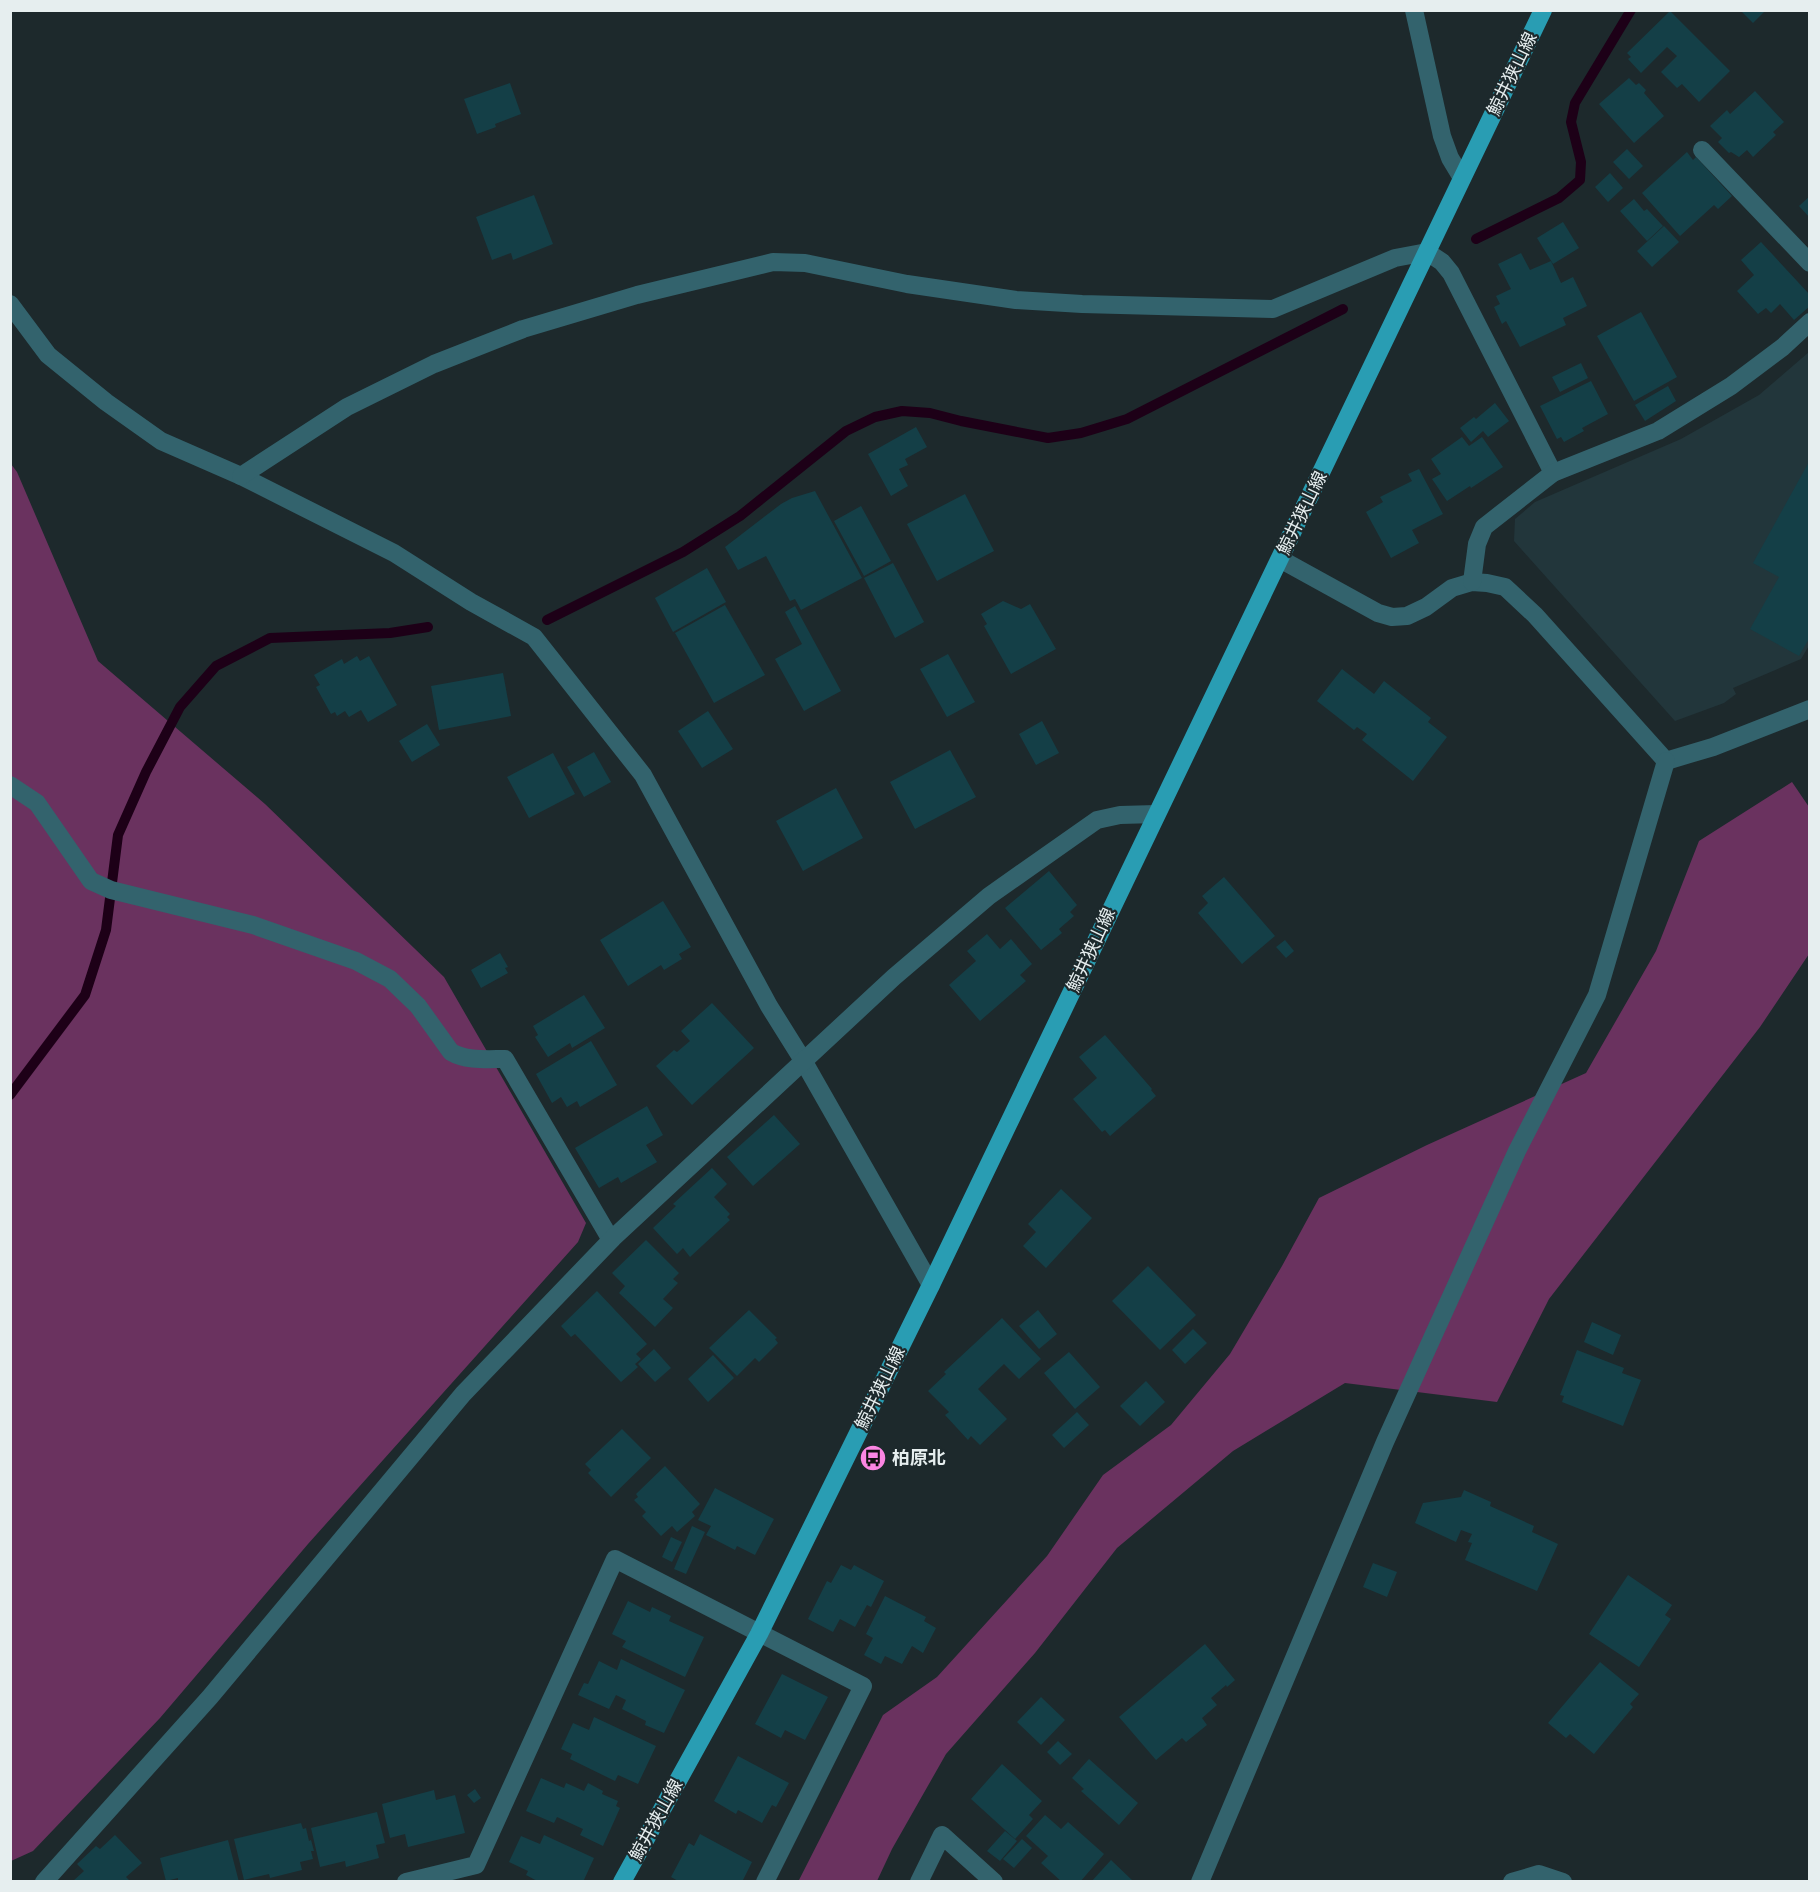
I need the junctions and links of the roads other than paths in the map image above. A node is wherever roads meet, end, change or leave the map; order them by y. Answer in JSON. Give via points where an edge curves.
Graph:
{"nodes":[{"id":1,"x":1414,"y":10,"type":"edge"},
{"id":2,"x":1543,"y":10,"type":"edge"},
{"id":3,"x":1702,"y":150,"type":"dead end"},
{"id":4,"x":1462,"y":178,"type":"junction"},
{"id":5,"x":1427,"y":252,"type":"junction"},
{"id":6,"x":1809,"y":263,"type":"edge"},
{"id":7,"x":10,"y":304,"type":"edge"},
{"id":8,"x":1809,"y":322,"type":"edge"},
{"id":9,"x":1553,"y":473,"type":"junction"},
{"id":10,"x":241,"y":476,"type":"junction"},
{"id":11,"x":1280,"y":559,"type":"junction"},
{"id":12,"x":1472,"y":582,"type":"junction"},
{"id":13,"x":1809,"y":709,"type":"edge"},
{"id":14,"x":1666,"y":761,"type":"junction"},
{"id":15,"x":10,"y":784,"type":"edge"},
{"id":16,"x":1156,"y":814,"type":"junction"},
{"id":17,"x":804,"y":1062,"type":"junction"},
{"id":18,"x":611,"y":1240,"type":"junction"},
{"id":19,"x":931,"y":1285,"type":"junction"},
{"id":20,"x":759,"y":1634,"type":"junction"},
{"id":21,"x":44,"y":1881,"type":"edge"},
{"id":22,"x":406,"y":1881,"type":"edge"},
{"id":23,"x":622,"y":1881,"type":"edge"},
{"id":24,"x":765,"y":1881,"type":"edge"},
{"id":25,"x":919,"y":1881,"type":"edge"},
{"id":26,"x":994,"y":1881,"type":"edge"},
{"id":27,"x":1200,"y":1881,"type":"edge"},
{"id":28,"x":1512,"y":1881,"type":"edge"},
{"id":29,"x":1563,"y":1881,"type":"edge"}],
"edges":[{"from":1,"to":4,"type":"street","via":[[1442,136]]},
{"from":2,"to":4,"type":"main road","name":"鯨井狭山線"},
{"from":3,"to":6,"type":"street"},
{"from":4,"to":5,"type":"main road","name":"鯨井狭山線"},
{"from":5,"to":9,"type":"street","via":[[1451,273]]},
{"from":5,"to":10,"type":"street","via":[[1395,258],[1273,309],[1016,300],[907,284],[805,263],[773,262],[637,295],[478,346],[348,407]]},
{"from":5,"to":11,"type":"main road","name":"鯨井狭山線"},
{"from":7,"to":10,"type":"street","via":[[48,355],[106,402],[161,441]]},
{"from":8,"to":9,"type":"street","via":[[1783,348],[1731,386],[1658,431]]},
{"from":9,"to":12,"type":"street","via":[[1484,527],[1477,544]]},
{"from":10,"to":17,"type":"street","via":[[394,553],[534,637],[643,775],[769,1006]]},
{"from":11,"to":12,"type":"street","via":[[1392,617],[1407,616],[1452,588]]},
{"from":11,"to":16,"type":"main road","name":"鯨井狭山線"},
{"from":12,"to":14,"type":"street","via":[[1505,587]]},
{"from":13,"to":14,"type":"street"},
{"from":14,"to":27,"type":"street","via":[[1597,995],[1517,1151],[1390,1431]]},
{"from":15,"to":18,"type":"street","via":[[37,803],[91,881],[111,890],[253,925],[356,961],[390,979],[418,1006],[451,1052],[480,1059],[505,1059]]},
{"from":16,"to":17,"type":"street","via":[[1097,820],[1079,832],[989,896],[894,977]]},
{"from":16,"to":19,"type":"main road","name":"鯨井狭山線"},
{"from":17,"to":18,"type":"street"},
{"from":17,"to":19,"type":"street"},
{"from":18,"to":21,"type":"street","via":[[463,1394],[210,1697]]},
{"from":19,"to":20,"type":"main road","name":"鯨井狭山線"},
{"from":20,"to":22,"type":"street","via":[[615,1559],[476,1865]]},
{"from":20,"to":23,"type":"main road","name":"鯨井狭山線"},
{"from":20,"to":24,"type":"street","via":[[863,1686]]},
{"from":25,"to":26,"type":"street","via":[[942,1835]]},
{"from":28,"to":29,"type":"street","via":[[1539,1874]]}]}
